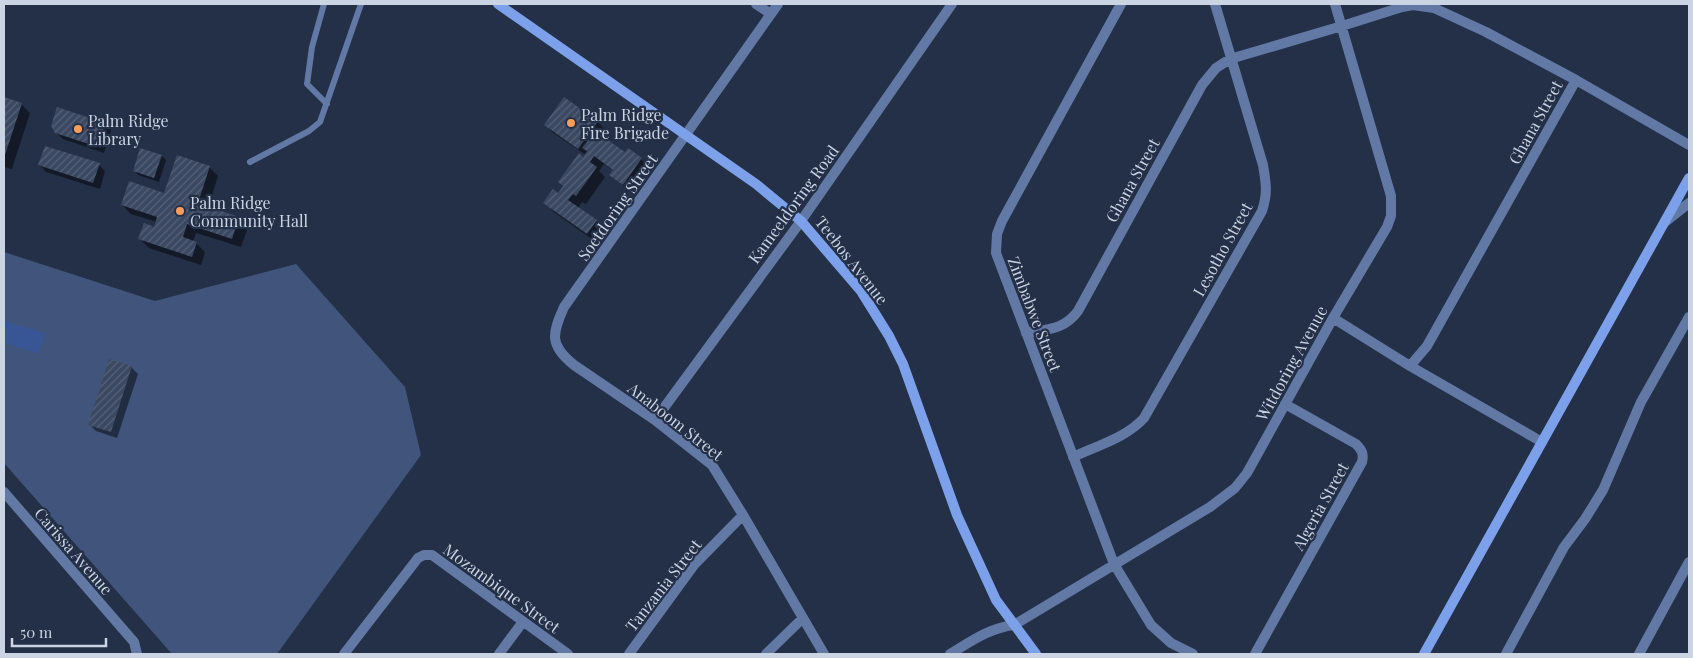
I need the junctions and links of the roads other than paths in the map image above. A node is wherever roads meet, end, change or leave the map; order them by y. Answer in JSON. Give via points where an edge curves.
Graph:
{"nodes":[{"id":1,"x":324,"y":4,"type":"edge"},
{"id":2,"x":361,"y":4,"type":"edge"},
{"id":3,"x":498,"y":4,"type":"edge"},
{"id":4,"x":756,"y":4,"type":"edge"},
{"id":5,"x":778,"y":4,"type":"edge"},
{"id":6,"x":952,"y":4,"type":"edge"},
{"id":7,"x":1121,"y":4,"type":"edge"},
{"id":8,"x":1214,"y":4,"type":"edge"},
{"id":9,"x":1335,"y":4,"type":"edge"},
{"id":10,"x":1386,"y":8,"type":"edge"},
{"id":11,"x":771,"y":14,"type":"junction"},
{"id":12,"x":1342,"y":26,"type":"junction"},
{"id":13,"x":1230,"y":58,"type":"junction"},
{"id":14,"x":1576,"y":80,"type":"junction"},
{"id":15,"x":327,"y":104,"type":"junction"},
{"id":16,"x":687,"y":134,"type":"junction"},
{"id":17,"x":1689,"y":145,"type":"edge"},
{"id":18,"x":250,"y":162,"type":"dead end"},
{"id":19,"x":1689,"y":178,"type":"edge"},
{"id":20,"x":1689,"y":203,"type":"edge"},
{"id":21,"x":801,"y":220,"type":"junction"},
{"id":22,"x":1665,"y":222,"type":"junction"},
{"id":23,"x":1689,"y":317,"type":"edge"},
{"id":24,"x":1333,"y":318,"type":"junction"},
{"id":25,"x":554,"y":332,"type":"joint"},
{"id":26,"x":1026,"y":333,"type":"junction"},
{"id":27,"x":1410,"y":366,"type":"junction"},
{"id":28,"x":1285,"y":404,"type":"junction"},
{"id":29,"x":655,"y":420,"type":"junction"},
{"id":30,"x":1542,"y":442,"type":"junction"},
{"id":31,"x":1072,"y":457,"type":"junction"},
{"id":32,"x":4,"y":492,"type":"edge"},
{"id":33,"x":743,"y":514,"type":"junction"},
{"id":34,"x":1689,"y":562,"type":"edge"},
{"id":35,"x":1114,"y":564,"type":"junction"},
{"id":36,"x":1685,"y":579,"type":"edge"},
{"id":37,"x":803,"y":618,"type":"junction"},
{"id":38,"x":522,"y":622,"type":"junction"},
{"id":39,"x":1014,"y":625,"type":"junction"},
{"id":40,"x":137,"y":654,"type":"edge"},
{"id":41,"x":344,"y":654,"type":"edge"},
{"id":42,"x":499,"y":654,"type":"edge"},
{"id":43,"x":568,"y":654,"type":"edge"},
{"id":44,"x":629,"y":654,"type":"edge"},
{"id":45,"x":766,"y":654,"type":"edge"},
{"id":46,"x":824,"y":654,"type":"edge"},
{"id":47,"x":950,"y":654,"type":"edge"},
{"id":48,"x":1036,"y":654,"type":"edge"},
{"id":49,"x":1194,"y":654,"type":"edge"},
{"id":50,"x":1255,"y":654,"type":"edge"},
{"id":51,"x":1424,"y":654,"type":"edge"},
{"id":52,"x":1506,"y":654,"type":"edge"},
{"id":53,"x":1639,"y":654,"type":"edge"}],
"edges":[{"from":1,"to":15,"type":"lane","via":[[312,47],[307,84]]},
{"from":2,"to":15,"type":"lane"},
{"from":3,"to":16,"type":"street","name":"Teebos Avenue"},
{"from":4,"to":11,"type":"street"},
{"from":5,"to":11,"type":"street","name":"Soetdoring Street"},
{"from":6,"to":21,"type":"street","name":"Kameeldoring Road"},
{"from":7,"to":26,"type":"street","name":"Zimbabwe Street","via":[[997,234],[996,253]]},
{"from":8,"to":13,"type":"street","name":"Lesotho Street"},
{"from":9,"to":12,"type":"street","name":"Witdoring Avenue"},
{"from":10,"to":12,"type":"street","name":"Ghana Street"},
{"from":10,"to":14,"type":"street","name":"Ghana Street","via":[[1413,5],[1434,8]]},
{"from":11,"to":16,"type":"street","name":"Soetdoring Street"},
{"from":12,"to":13,"type":"street","name":"Ghana Street"},
{"from":12,"to":24,"type":"street","name":"Witdoring Avenue","via":[[1392,207],[1387,227]]},
{"from":13,"to":26,"type":"street","name":"Ghana Street","via":[[1202,84],[1078,311],[1064,325]]},
{"from":13,"to":31,"type":"street","name":"Lesotho Street","via":[[1265,174],[1266,198],[1262,211],[1144,418],[1128,432]]},
{"from":14,"to":17,"type":"street"},
{"from":14,"to":27,"type":"street","name":"Ghana Street","via":[[1427,346]]},
{"from":15,"to":18,"type":"lane","via":[[315,127]]},
{"from":16,"to":21,"type":"street","name":"Teebos Avenue"},
{"from":16,"to":25,"type":"street","name":"Soetdoring Street","via":[[564,307]]},
{"from":19,"to":22,"type":"street"},
{"from":20,"to":22,"type":"street"},
{"from":21,"to":29,"type":"street","name":"Kameeldoring Road"},
{"from":21,"to":39,"type":"street","name":"Teebos Avenue","via":[[862,291],[889,336],[903,364],[957,515],[996,600]]},
{"from":22,"to":30,"type":"street"},
{"from":23,"to":52,"type":"street","via":[[1641,402],[1603,490],[1564,547]]},
{"from":24,"to":27,"type":"street"},
{"from":24,"to":28,"type":"street","name":"Witdoring Avenue"},
{"from":25,"to":29,"type":"street","name":"Anaboom Street","via":[[554,341],[565,358]]},
{"from":26,"to":31,"type":"street","name":"Zimbabwe Street"},
{"from":27,"to":30,"type":"street"},
{"from":28,"to":35,"type":"street","name":"Witdoring Avenue","via":[[1247,473],[1235,488],[1210,507]]},
{"from":28,"to":50,"type":"street","name":"Algeria Street","via":[[1356,444],[1363,457]]},
{"from":29,"to":33,"type":"street","name":"Anaboom Street","via":[[712,465]]},
{"from":30,"to":51,"type":"street"},
{"from":31,"to":35,"type":"street","name":"Zimbabwe Street"},
{"from":32,"to":40,"type":"street","name":"Carissa Avenue","via":[[134,642]]},
{"from":33,"to":37,"type":"street","name":"Anaboom Street"},
{"from":33,"to":44,"type":"street","name":"Tanzania Street","via":[[690,570]]},
{"from":34,"to":36,"type":"street"},
{"from":35,"to":39,"type":"street","name":"Witdoring Avenue"},
{"from":35,"to":49,"type":"street","via":[[1151,625],[1171,642]]},
{"from":36,"to":53,"type":"street"},
{"from":37,"to":45,"type":"street"},
{"from":37,"to":46,"type":"street","name":"Anaboom Street"},
{"from":38,"to":41,"type":"street","name":"Mozambique Street","via":[[432,555],[424,554]]},
{"from":38,"to":42,"type":"street"},
{"from":38,"to":43,"type":"street","name":"Mozambique Street"},
{"from":39,"to":47,"type":"street","name":"Witdoring Avenue","via":[[994,629]]},
{"from":39,"to":48,"type":"street","name":"Teebos Avenue"}]}
